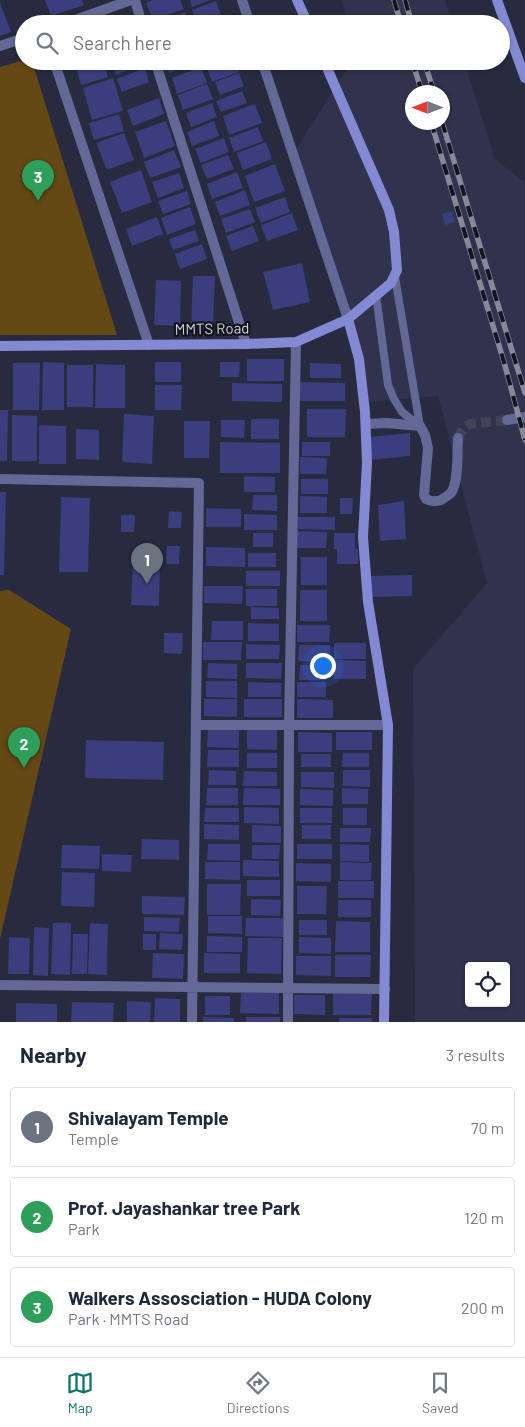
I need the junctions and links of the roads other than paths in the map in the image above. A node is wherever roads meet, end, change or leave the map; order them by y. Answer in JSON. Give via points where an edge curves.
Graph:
{"nodes":[{"id":1,"x":133,"y":0,"type":"edge"},
{"id":2,"x":242,"y":0,"type":"edge"},
{"id":3,"x":297,"y":0,"type":"edge"},
{"id":4,"x":497,"y":0,"type":"edge"},
{"id":5,"x":90,"y":15,"type":"edge"},
{"id":6,"x":139,"y":15,"type":"edge"},
{"id":7,"x":247,"y":15,"type":"edge"},
{"id":8,"x":304,"y":15,"type":"edge"},
{"id":9,"x":502,"y":15,"type":"edge"},
{"id":10,"x":510,"y":36,"type":"edge"},
{"id":11,"x":15,"y":41,"type":"edge"},
{"id":12,"x":0,"y":46,"type":"edge"},
{"id":13,"x":57,"y":70,"type":"edge"},
{"id":14,"x":158,"y":70,"type":"edge"},
{"id":15,"x":265,"y":70,"type":"edge"},
{"id":16,"x":328,"y":70,"type":"edge"},
{"id":17,"x":525,"y":78,"type":"edge"},
{"id":18,"x":396,"y":274,"type":"junction"},
{"id":19,"x":376,"y":295,"type":"junction"},
{"id":20,"x":348,"y":319,"type":"junction"},
{"id":21,"x":296,"y":342,"type":"junction"},
{"id":22,"x":246,"y":344,"type":"junction"},
{"id":23,"x":149,"y":345,"type":"junction"},
{"id":24,"x":0,"y":346,"type":"edge"},
{"id":25,"x":525,"y":417,"type":"edge"},
{"id":26,"x":507,"y":420,"type":"tunnel mouth"},
{"id":27,"x":366,"y":424,"type":"junction"},
{"id":28,"x":420,"y":426,"type":"junction"},
{"id":29,"x":458,"y":438,"type":"dead end"},
{"id":30,"x":0,"y":479,"type":"edge"},
{"id":31,"x":196,"y":725,"type":"junction"},
{"id":32,"x":289,"y":725,"type":"junction"},
{"id":33,"x":388,"y":725,"type":"junction"},
{"id":34,"x":0,"y":985,"type":"edge"},
{"id":35,"x":192,"y":987,"type":"junction"},
{"id":36,"x":288,"y":987,"type":"junction"},
{"id":37,"x":385,"y":989,"type":"junction"},
{"id":38,"x":192,"y":1022,"type":"edge"},
{"id":39,"x":288,"y":1022,"type":"edge"},
{"id":40,"x":384,"y":1022,"type":"edge"}],
"edges":[{"from":1,"to":5,"type":"street"},
{"from":1,"to":6,"type":"street"},
{"from":2,"to":7,"type":"street"},
{"from":3,"to":8,"type":"street"},
{"from":4,"to":9,"type":"street"},
{"from":10,"to":17,"type":"street"},
{"from":11,"to":12,"type":"street"},
{"from":13,"to":23,"type":"street"},
{"from":14,"to":22,"type":"street"},
{"from":15,"to":20,"type":"street"},
{"from":16,"to":18,"type":"street","via":[[389,210],[394,232]]},
{"from":18,"to":19,"type":"street","name":"MMTS Road","via":[[391,283]]},
{"from":18,"to":28,"type":"lane"},
{"from":19,"to":20,"type":"street","name":"MMTS Road"},
{"from":19,"to":28,"type":"lane","via":[[388,385],[402,412]]},
{"from":20,"to":21,"type":"street","name":"MMTS Road"},
{"from":20,"to":27,"type":"street","via":[[359,359]]},
{"from":21,"to":22,"type":"street","name":"MMTS Road"},
{"from":21,"to":32,"type":"street"},
{"from":22,"to":23,"type":"street","name":"MMTS Road"},
{"from":23,"to":24,"type":"street","name":"MMTS Road"},
{"from":25,"to":26,"type":"street"},
{"from":27,"to":28,"type":"street"},
{"from":27,"to":33,"type":"street","via":[[368,463],[364,555],[368,602]]},
{"from":28,"to":29,"type":"street","via":[[428,448],[424,495],[428,501],[445,498],[454,485]]},
{"from":30,"to":31,"type":"street","via":[[200,483]]},
{"from":31,"to":32,"type":"street"},
{"from":31,"to":35,"type":"street"},
{"from":32,"to":33,"type":"street"},
{"from":32,"to":36,"type":"street"},
{"from":33,"to":37,"type":"street"},
{"from":34,"to":35,"type":"street"},
{"from":35,"to":36,"type":"street"},
{"from":35,"to":38,"type":"street"},
{"from":36,"to":37,"type":"street"},
{"from":36,"to":39,"type":"street"},
{"from":37,"to":40,"type":"street"}]}
